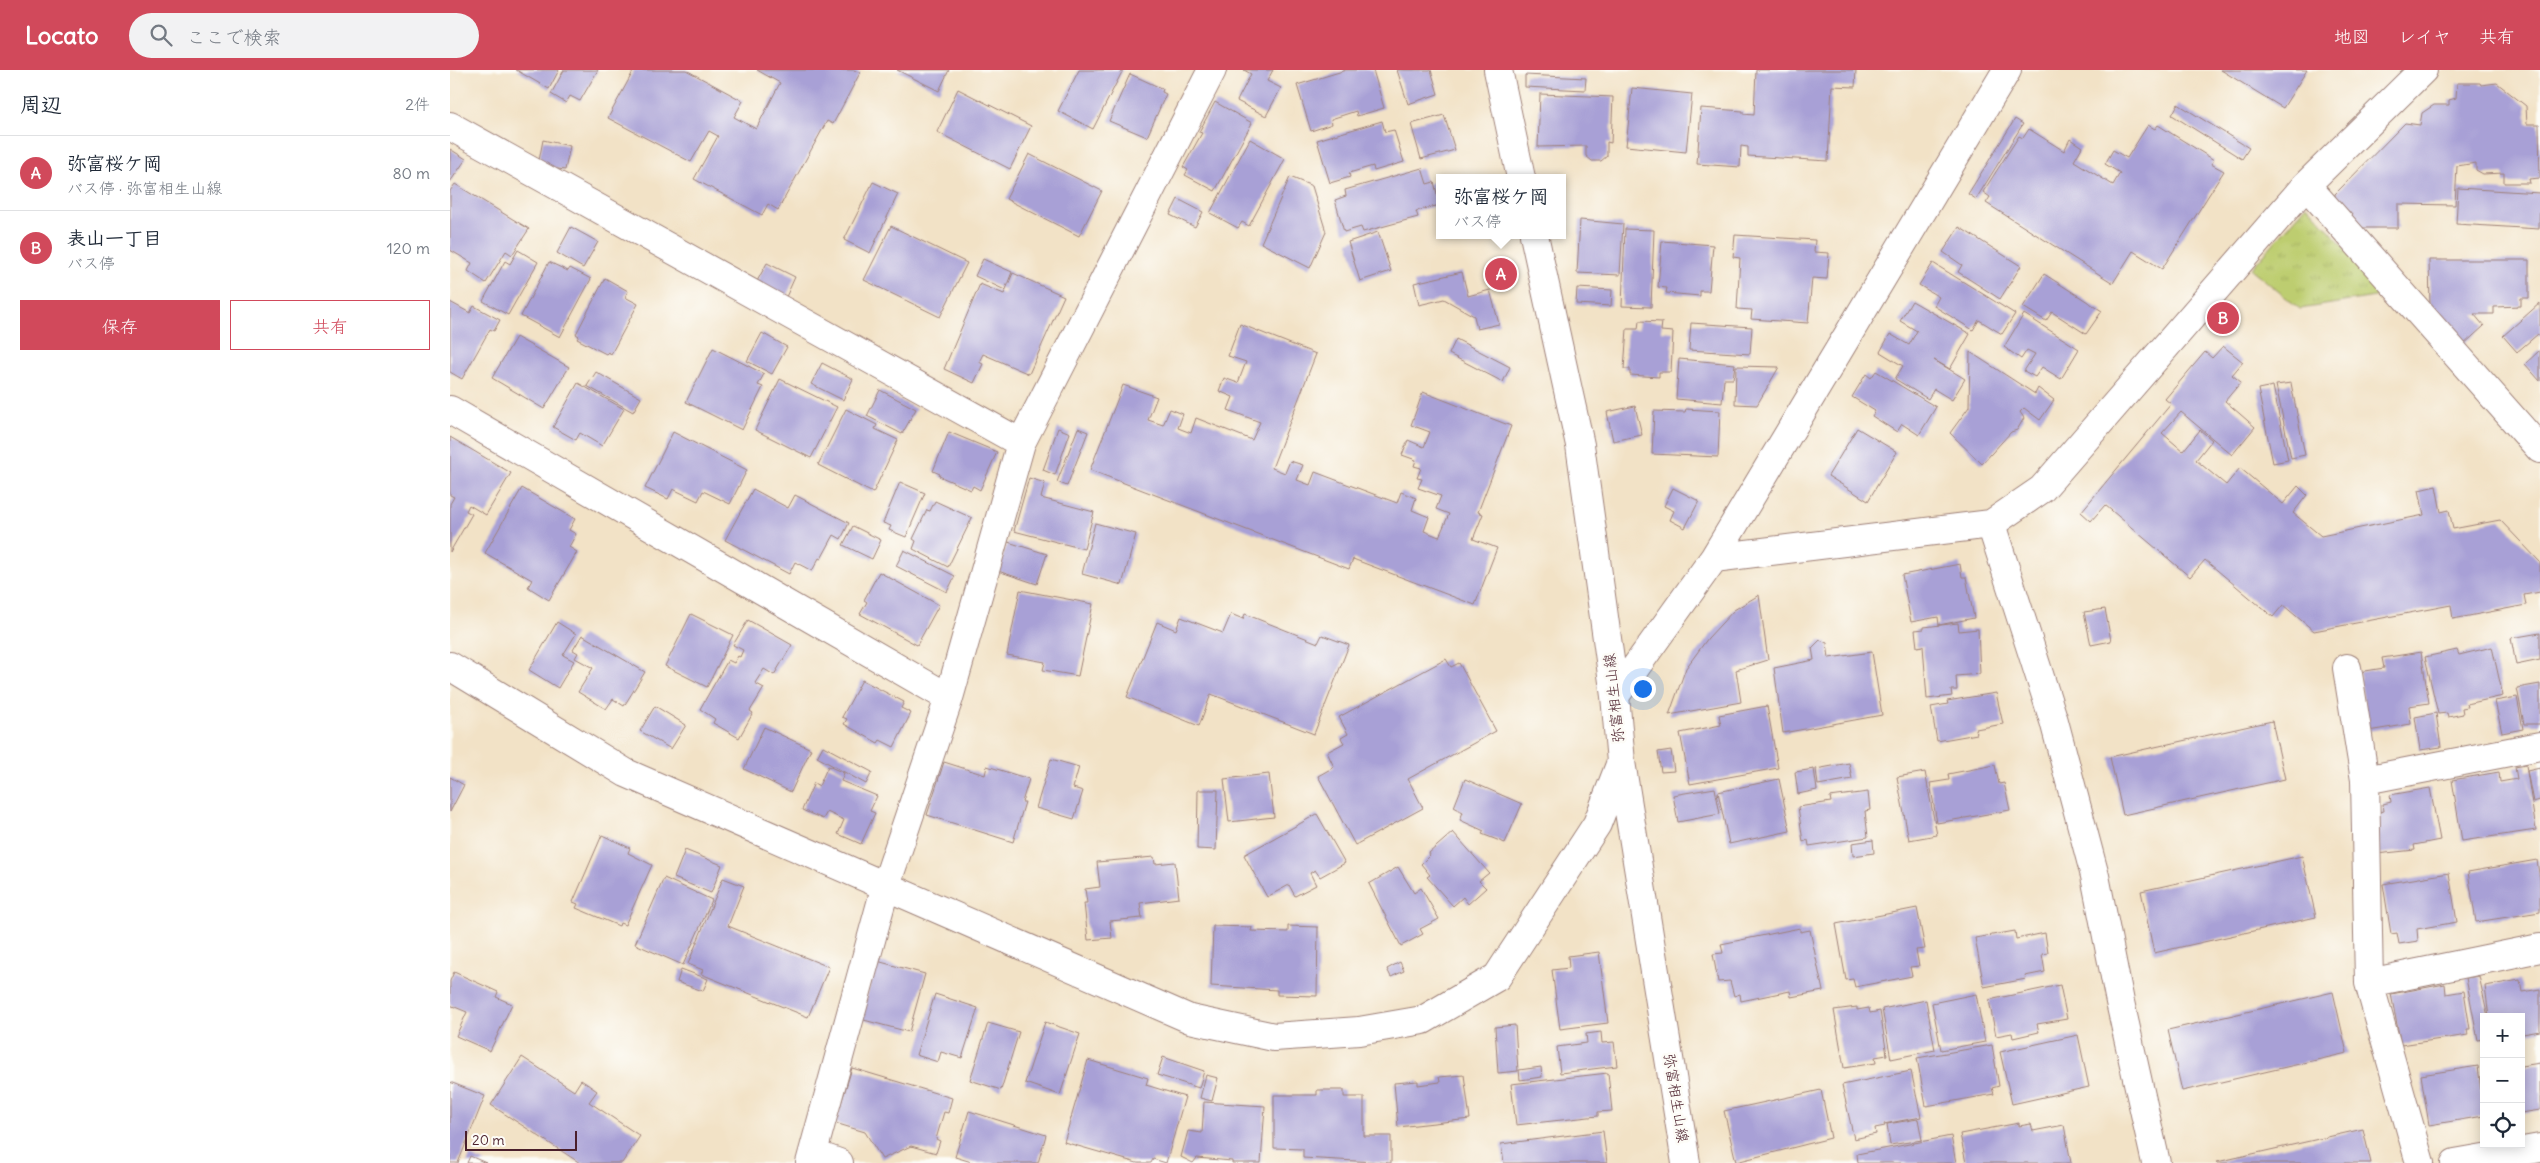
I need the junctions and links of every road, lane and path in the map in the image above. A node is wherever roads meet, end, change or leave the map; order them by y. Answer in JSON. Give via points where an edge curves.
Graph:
{"nodes":[{"id":1,"x":1212,"y":70,"type":"edge"},
{"id":2,"x":1498,"y":70,"type":"edge"},
{"id":3,"x":2008,"y":70,"type":"edge"},
{"id":4,"x":2423,"y":70,"type":"edge"},
{"id":5,"x":450,"y":126,"type":"edge"},
{"id":6,"x":1521,"y":174,"type":"edge"},
{"id":7,"x":2306,"y":185,"type":"junction"},
{"id":8,"x":1535,"y":239,"type":"edge"},
{"id":9,"x":450,"y":410,"type":"edge"},
{"id":10,"x":1021,"y":443,"type":"junction"},
{"id":11,"x":2540,"y":449,"type":"edge"},
{"id":12,"x":1991,"y":524,"type":"junction"},
{"id":13,"x":1714,"y":558,"type":"junction"},
{"id":14,"x":450,"y":666,"type":"edge"},
{"id":15,"x":2347,"y":668,"type":"dead end"},
{"id":16,"x":1615,"y":696,"type":"junction"},
{"id":17,"x":949,"y":698,"type":"junction"},
{"id":18,"x":2540,"y":746,"type":"edge"},
{"id":19,"x":1620,"y":762,"type":"junction"},
{"id":20,"x":2365,"y":780,"type":"junction"},
{"id":21,"x":886,"y":885,"type":"junction"},
{"id":22,"x":2540,"y":948,"type":"edge"},
{"id":23,"x":2369,"y":983,"type":"junction"},
{"id":24,"x":2540,"y":1148,"type":"edge"},
{"id":25,"x":812,"y":1158,"type":"edge"},
{"id":26,"x":839,"y":1163,"type":"edge"},
{"id":27,"x":1686,"y":1163,"type":"edge"},
{"id":28,"x":2156,"y":1163,"type":"edge"},
{"id":29,"x":2420,"y":1163,"type":"edge"},
{"id":30,"x":2455,"y":1163,"type":"edge"}],
"edges":[{"from":1,"to":10,"type":"street"},
{"from":2,"to":6,"type":"street"},
{"from":3,"to":13,"type":"street"},
{"from":4,"to":7,"type":"street"},
{"from":5,"to":10,"type":"street"},
{"from":7,"to":11,"type":"street"},
{"from":7,"to":12,"type":"street","via":[[2042,489]]},
{"from":8,"to":16,"type":"street","name":"弥富相生山線","via":[[1580,445]]},
{"from":9,"to":17,"type":"street"},
{"from":10,"to":17,"type":"street"},
{"from":12,"to":13,"type":"street"},
{"from":12,"to":28,"type":"street","via":[[2054,721],[2090,858]]},
{"from":13,"to":16,"type":"street"},
{"from":14,"to":21,"type":"street","via":[[626,773]]},
{"from":15,"to":20,"type":"street"},
{"from":16,"to":19,"type":"street","name":"弥富相生山線"},
{"from":17,"to":21,"type":"street"},
{"from":18,"to":20,"type":"street"},
{"from":19,"to":21,"type":"street","via":[[1598,824],[1497,977],[1423,1020],[1405,1024],[1274,1037],[1190,1018]]},
{"from":19,"to":27,"type":"street","name":"弥富相生山線"},
{"from":20,"to":23,"type":"street"},
{"from":21,"to":25,"type":"street"},
{"from":22,"to":23,"type":"street"},
{"from":23,"to":29,"type":"street"},
{"from":24,"to":30,"type":"street"},
{"from":25,"to":26,"type":"street"}]}
